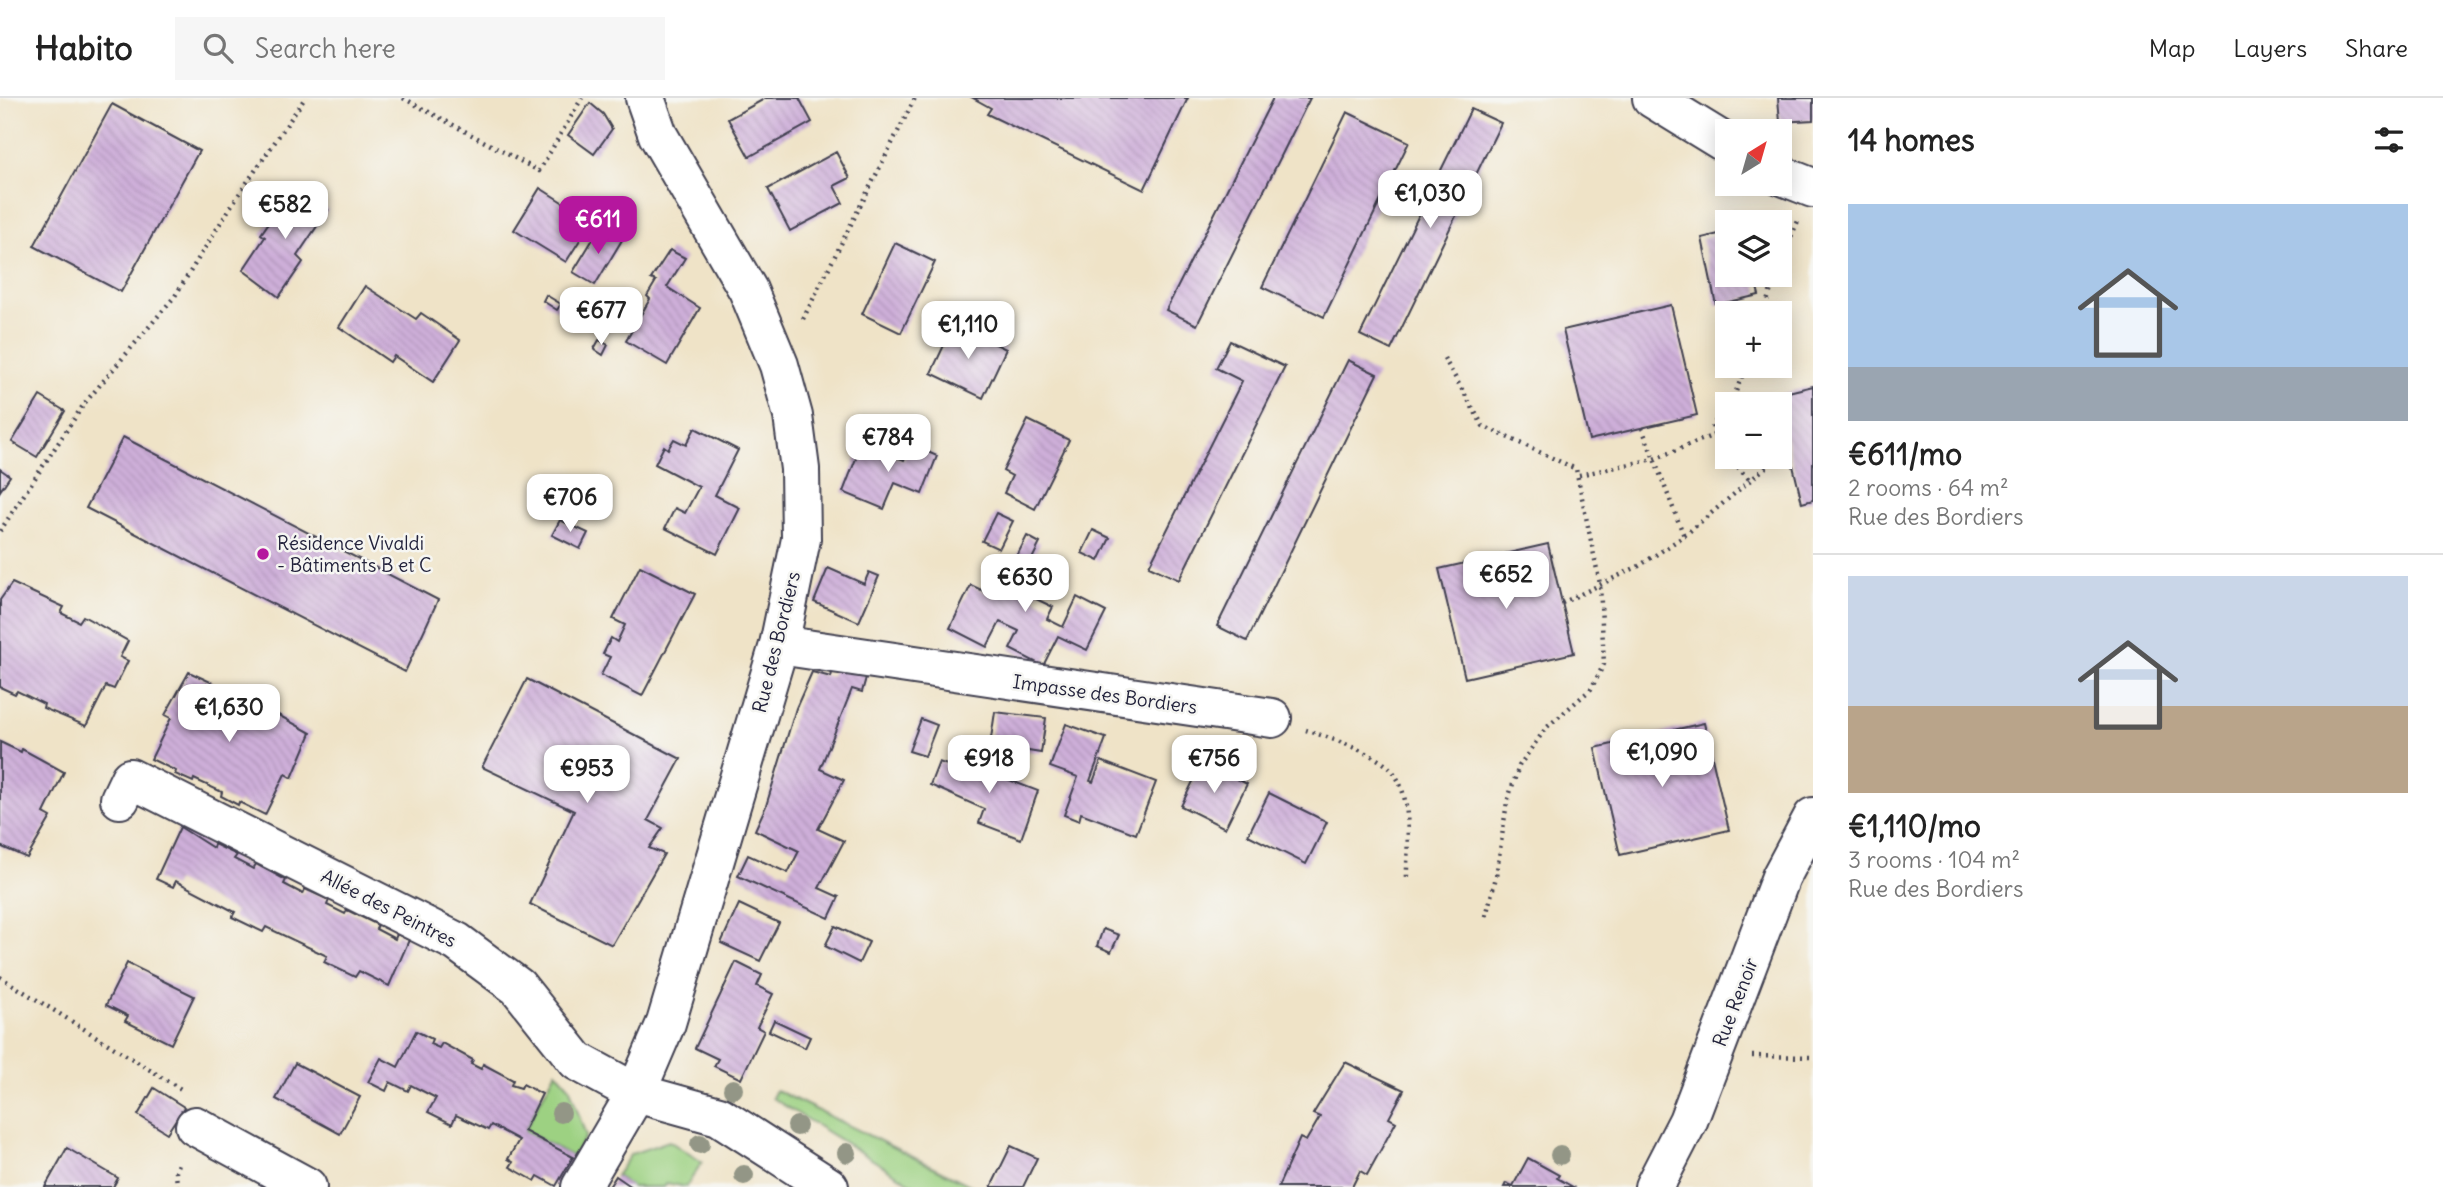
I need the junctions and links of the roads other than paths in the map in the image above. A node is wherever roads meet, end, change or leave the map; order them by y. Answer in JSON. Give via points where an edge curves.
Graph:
{"nodes":[{"id":1,"x":645,"y":98,"type":"edge"},
{"id":2,"x":1652,"y":98,"type":"edge"},
{"id":3,"x":1715,"y":137,"type":"edge"},
{"id":4,"x":1792,"y":187,"type":"edge"},
{"id":5,"x":1807,"y":202,"type":"edge"},
{"id":6,"x":779,"y":645,"type":"junction"},
{"id":7,"x":1272,"y":718,"type":"road end"},
{"id":8,"x":120,"y":799,"type":"dead end"},
{"id":9,"x":1813,"y":817,"type":"edge"},
{"id":10,"x":636,"y":1093,"type":"junction"},
{"id":11,"x":195,"y":1126,"type":"road end"},
{"id":12,"x":307,"y":1187,"type":"edge"},
{"id":13,"x":581,"y":1187,"type":"edge"},
{"id":14,"x":829,"y":1187,"type":"edge"},
{"id":15,"x":1654,"y":1187,"type":"edge"}],
"edges":[{"from":1,"to":6,"type":"street","name":"Rue des Bordiers","via":[[658,135],[748,290],[779,365],[793,416],[800,469],[801,539]]},
{"from":2,"to":3,"type":"street"},
{"from":4,"to":5,"type":"street"},
{"from":6,"to":7,"type":"street","name":"Impasse des Bordiers"},
{"from":6,"to":10,"type":"street","name":"Rue des Bordiers","via":[[666,1023]]},
{"from":8,"to":10,"type":"street","name":"Allée des Peintres","via":[[130,778],[457,942],[518,987],[577,1060]]},
{"from":9,"to":15,"type":"street","name":"Rue Renoir","via":[[1781,877],[1688,1121]]},
{"from":10,"to":13,"type":"street","name":"Rue des Bordiers"},
{"from":10,"to":14,"type":"street","via":[[719,1116]]},
{"from":11,"to":12,"type":"street"}]}
